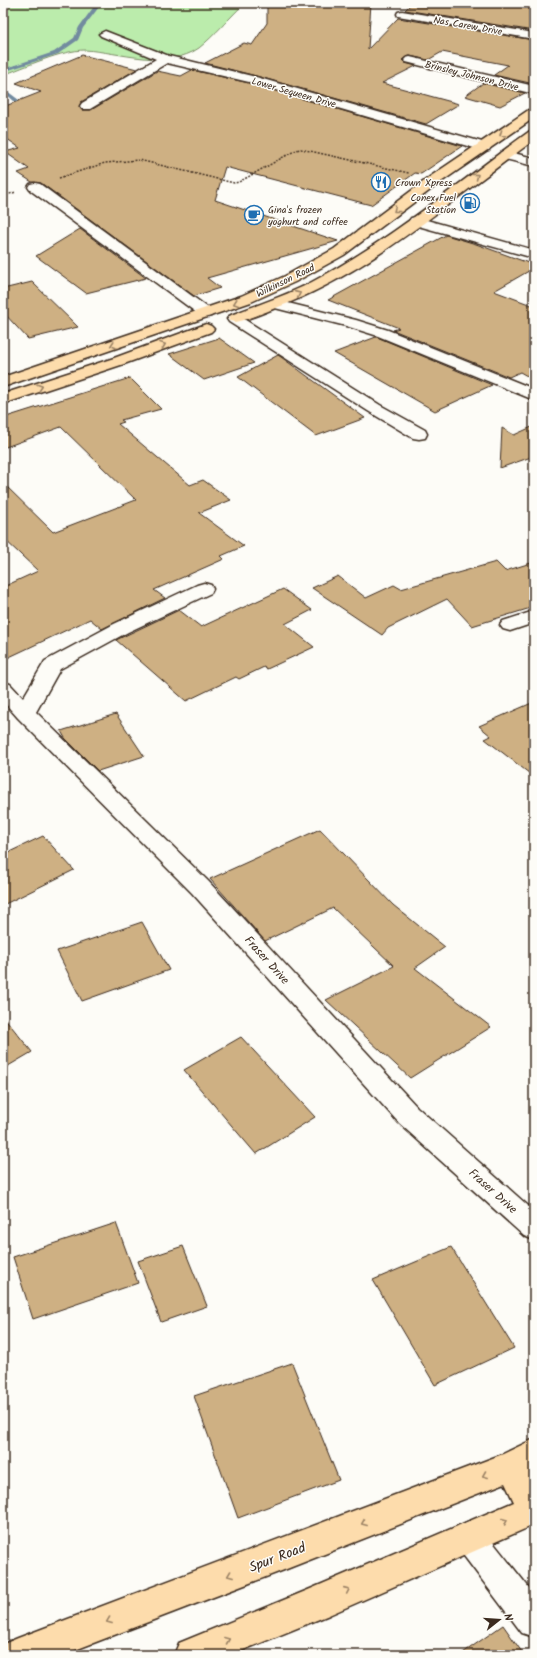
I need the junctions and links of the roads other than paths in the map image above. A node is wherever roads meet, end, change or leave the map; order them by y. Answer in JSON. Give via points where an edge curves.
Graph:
{"nodes":[{"id":1,"x":402,"y":14,"type":"dead end"},
{"id":2,"x":105,"y":34,"type":"dead end"},
{"id":3,"x":534,"y":36,"type":"edge"},
{"id":4,"x":165,"y":59,"type":"junction"},
{"id":5,"x":410,"y":60,"type":"dead end"},
{"id":6,"x":534,"y":90,"type":"edge"},
{"id":7,"x":86,"y":106,"type":"dead end"},
{"id":8,"x":534,"y":112,"type":"edge"},
{"id":9,"x":534,"y":134,"type":"edge"},
{"id":10,"x":485,"y":147,"type":"junction"},
{"id":11,"x":504,"y":155,"type":"junction"},
{"id":12,"x":534,"y":162,"type":"edge"},
{"id":13,"x":433,"y":182,"type":"junction"},
{"id":14,"x":35,"y":187,"type":"road end"},
{"id":15,"x":456,"y":191,"type":"junction"},
{"id":16,"x":416,"y":221,"type":"junction"},
{"id":17,"x":534,"y":254,"type":"edge"},
{"id":18,"x":276,"y":304,"type":"junction"},
{"id":19,"x":206,"y":313,"type":"junction"},
{"id":20,"x":234,"y":319,"type":"junction"},
{"id":21,"x":3,"y":382,"type":"edge"},
{"id":22,"x":534,"y":395,"type":"edge"},
{"id":23,"x":3,"y":399,"type":"edge"},
{"id":24,"x":419,"y":434,"type":"dead end"},
{"id":25,"x":204,"y":589,"type":"dead end"},
{"id":26,"x":534,"y":617,"type":"edge"},
{"id":27,"x":510,"y":625,"type":"dead end"},
{"id":28,"x":3,"y":688,"type":"edge"},
{"id":29,"x":25,"y":713,"type":"junction"},
{"id":30,"x":534,"y":1228,"type":"edge"},
{"id":31,"x":523,"y":1459,"type":"edge"},
{"id":32,"x":534,"y":1508,"type":"edge"},
{"id":33,"x":468,"y":1537,"type":"junction"},
{"id":34,"x":534,"y":1621,"type":"edge"},
{"id":35,"x":18,"y":1655,"type":"edge"},
{"id":36,"x":191,"y":1655,"type":"edge"}],
"edges":[{"from":1,"to":3,"type":"street","name":"Nas Carew Drive"},
{"from":2,"to":4,"type":"street","name":"Lower Sequeen Drive"},
{"from":4,"to":7,"type":"street"},
{"from":4,"to":10,"type":"street","name":"Lower Sequeen Drive","via":[[252,79]]},
{"from":5,"to":6,"type":"street","name":"Brinsley Johnson Drive"},
{"from":8,"to":10,"type":"main road","name":"Wilkinson Road","one_way":true},
{"from":9,"to":11,"type":"main road","name":"Wilkinson Road"},
{"from":10,"to":13,"type":"main road","name":"Wilkinson Road"},
{"from":11,"to":12,"type":"street"},
{"from":15,"to":11,"type":"main road","name":"Wilkinson Road","one_way":true},
{"from":13,"to":15,"type":"main road"},
{"from":13,"to":19,"type":"main road","name":"Wilkinson Road","one_way":true,"via":[[339,252],[290,279],[246,299]]},
{"from":14,"to":19,"type":"street"},
{"from":15,"to":16,"type":"main road","name":"Wilkinson Road"},
{"from":16,"to":17,"type":"street"},
{"from":18,"to":16,"type":"main road","name":"Wilkinson Road","one_way":true,"via":[[315,286]]},
{"from":18,"to":20,"type":"main road","name":"Wilkinson Road"},
{"from":18,"to":22,"type":"street","via":[[383,333]]},
{"from":19,"to":21,"type":"main road","name":"Wilkinson Road","one_way":true},
{"from":23,"to":20,"type":"main road","name":"Wilkinson Road","one_way":true,"via":[[119,361]]},
{"from":20,"to":24,"type":"street"},
{"from":25,"to":29,"type":"street","via":[[52,664]]},
{"from":26,"to":27,"type":"street"},
{"from":28,"to":29,"type":"street","name":"Fraser Drive"},
{"from":29,"to":30,"type":"street","name":"Fraser Drive","via":[[200,887],[408,1115]]},
{"from":31,"to":32,"type":"main road"},
{"from":31,"to":35,"type":"main road","name":"Spur Road","one_way":true,"via":[[284,1554]]},
{"from":33,"to":32,"type":"main road","one_way":true},
{"from":33,"to":34,"type":"street"},
{"from":36,"to":33,"type":"main road","one_way":true,"via":[[317,1604]]}]}
